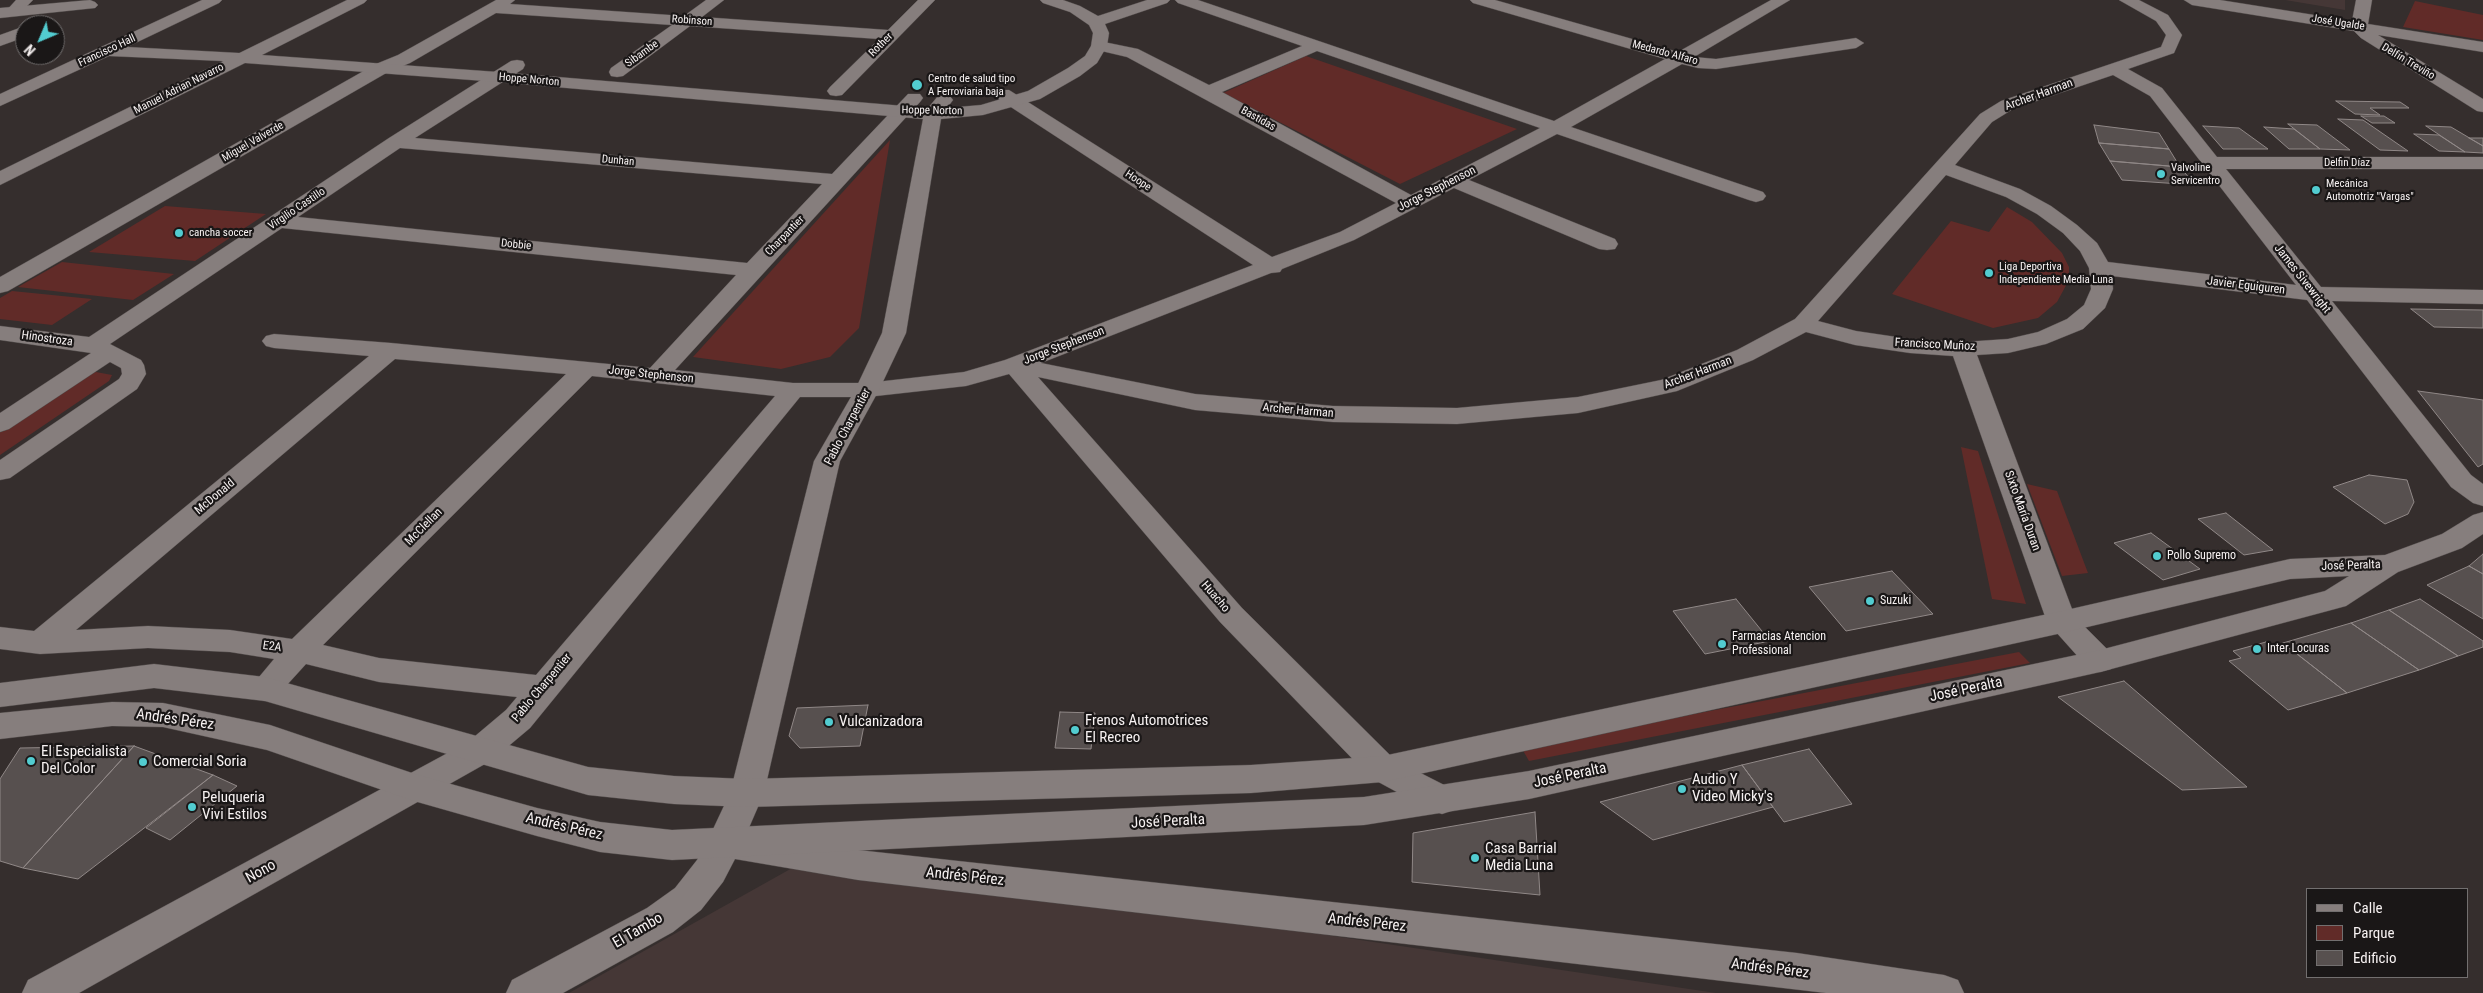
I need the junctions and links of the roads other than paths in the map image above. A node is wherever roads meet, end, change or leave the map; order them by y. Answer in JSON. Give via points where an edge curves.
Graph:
{"nodes":[{"id":1,"x":109,"y":0,"type":"edge"},
{"id":2,"x":214,"y":0,"type":"edge"},
{"id":3,"x":359,"y":0,"type":"edge"},
{"id":4,"x":716,"y":0,"type":"edge"},
{"id":5,"x":927,"y":0,"type":"edge"},
{"id":6,"x":1048,"y":0,"type":"edge"},
{"id":7,"x":1162,"y":0,"type":"edge"},
{"id":8,"x":1183,"y":0,"type":"edge"},
{"id":9,"x":1478,"y":0,"type":"edge"},
{"id":10,"x":1780,"y":0,"type":"edge"},
{"id":11,"x":2127,"y":0,"type":"edge"},
{"id":12,"x":2192,"y":0,"type":"edge"},
{"id":13,"x":2364,"y":0,"type":"edge"},
{"id":14,"x":500,"y":4,"type":"edge"},
{"id":15,"x":90,"y":5,"type":"junction"},
{"id":16,"x":13,"y":8,"type":"edge"},
{"id":17,"x":65,"y":15,"type":"edge"},
{"id":18,"x":688,"y":20,"type":"junction"},
{"id":19,"x":1096,"y":22,"type":"junction"},
{"id":20,"x":2359,"y":27,"type":"junction"},
{"id":21,"x":15,"y":35,"type":"edge"},
{"id":22,"x":891,"y":35,"type":"junction"},
{"id":23,"x":0,"y":41,"type":"edge"},
{"id":24,"x":1856,"y":43,"type":"dead end"},
{"id":25,"x":1100,"y":46,"type":"junction"},
{"id":26,"x":1316,"y":46,"type":"junction"},
{"id":27,"x":2483,"y":47,"type":"edge"},
{"id":28,"x":259,"y":48,"type":"junction"},
{"id":29,"x":107,"y":51,"type":"junction"},
{"id":30,"x":240,"y":58,"type":"junction"},
{"id":31,"x":404,"y":58,"type":"junction"},
{"id":32,"x":1679,"y":59,"type":"junction"},
{"id":33,"x":516,"y":65,"type":"junction"},
{"id":34,"x":382,"y":68,"type":"junction"},
{"id":35,"x":2115,"y":69,"type":"junction"},
{"id":36,"x":616,"y":72,"type":"junction"},
{"id":37,"x":498,"y":77,"type":"junction"},
{"id":38,"x":836,"y":91,"type":"junction"},
{"id":39,"x":1208,"y":92,"type":"junction"},
{"id":40,"x":1009,"y":98,"type":"junction"},
{"id":41,"x":0,"y":101,"type":"edge"},
{"id":42,"x":908,"y":105,"type":"junction"},
{"id":43,"x":938,"y":107,"type":"junction"},
{"id":44,"x":2483,"y":107,"type":"edge"},
{"id":45,"x":1557,"y":128,"type":"junction"},
{"id":46,"x":396,"y":142,"type":"junction"},
{"id":47,"x":2211,"y":163,"type":"junction"},
{"id":48,"x":2483,"y":163,"type":"edge"},
{"id":49,"x":1942,"y":167,"type":"junction"},
{"id":50,"x":0,"y":179,"type":"edge"},
{"id":51,"x":839,"y":180,"type":"junction"},
{"id":52,"x":1454,"y":181,"type":"junction"},
{"id":53,"x":1756,"y":196,"type":"dead end"},
{"id":54,"x":1411,"y":203,"type":"junction"},
{"id":55,"x":279,"y":221,"type":"junction"},
{"id":56,"x":1607,"y":244,"type":"dead end"},
{"id":57,"x":1272,"y":267,"type":"junction"},
{"id":58,"x":2100,"y":268,"type":"junction"},
{"id":59,"x":752,"y":270,"type":"junction"},
{"id":60,"x":0,"y":286,"type":"edge"},
{"id":61,"x":2314,"y":294,"type":"junction"},
{"id":62,"x":2483,"y":297,"type":"edge"},
{"id":63,"x":1803,"y":324,"type":"junction"},
{"id":64,"x":0,"y":332,"type":"edge"},
{"id":65,"x":274,"y":341,"type":"dead end"},
{"id":66,"x":101,"y":348,"type":"junction"},
{"id":67,"x":1963,"y":349,"type":"junction"},
{"id":68,"x":391,"y":350,"type":"junction"},
{"id":69,"x":1014,"y":365,"type":"junction"},
{"id":70,"x":586,"y":368,"type":"junction"},
{"id":71,"x":657,"y":375,"type":"junction"},
{"id":72,"x":793,"y":390,"type":"junction"},
{"id":73,"x":868,"y":390,"type":"junction"},
{"id":74,"x":0,"y":424,"type":"edge"},
{"id":75,"x":0,"y":472,"type":"edge"},
{"id":76,"x":2483,"y":496,"type":"edge"},
{"id":77,"x":2483,"y":521,"type":"edge"},
{"id":78,"x":2388,"y":565,"type":"junction"},
{"id":79,"x":2062,"y":622,"type":"junction"},
{"id":80,"x":0,"y":638,"type":"edge"},
{"id":81,"x":40,"y":644,"type":"junction"},
{"id":82,"x":299,"y":651,"type":"junction"},
{"id":83,"x":2100,"y":661,"type":"junction"},
{"id":84,"x":542,"y":688,"type":"junction"},
{"id":85,"x":265,"y":689,"type":"junction"},
{"id":86,"x":0,"y":695,"type":"edge"},
{"id":87,"x":0,"y":726,"type":"edge"},
{"id":88,"x":480,"y":751,"type":"junction"},
{"id":89,"x":1383,"y":769,"type":"junction"},
{"id":90,"x":414,"y":787,"type":"junction"},
{"id":91,"x":747,"y":793,"type":"junction"},
{"id":92,"x":1442,"y":800,"type":"junction"},
{"id":93,"x":725,"y":842,"type":"junction"},
{"id":94,"x":42,"y":993,"type":"edge"},
{"id":95,"x":526,"y":993,"type":"edge"},
{"id":96,"x":1944,"y":993,"type":"edge"}],
"edges":[{"from":1,"to":15,"type":"street"},
{"from":2,"to":29,"type":"street","name":"Francisco Hall"},
{"from":3,"to":28,"type":"street","name":"Manuel Adrian Navarro"},
{"from":4,"to":18,"type":"street","name":"Sibambe"},
{"from":5,"to":22,"type":"street","name":"Rother"},
{"from":6,"to":19,"type":"street","via":[[1075,9]]},
{"from":7,"to":19,"type":"street"},
{"from":8,"to":26,"type":"street"},
{"from":9,"to":32,"type":"street","name":"Medardo Alfaro"},
{"from":10,"to":32,"type":"street","name":"Jorge Stephenson"},
{"from":11,"to":35,"type":"street","name":"Archer Harman","via":[[2162,18],[2174,35],[2168,50]]},
{"from":12,"to":20,"type":"street","name":"José Ugalde"},
{"from":13,"to":20,"type":"street"},
{"from":14,"to":18,"type":"street","name":"Robinson"},
{"from":14,"to":31,"type":"street","name":"Miguel Valverde"},
{"from":15,"to":16,"type":"street"},
{"from":15,"to":17,"type":"street"},
{"from":18,"to":22,"type":"street","name":"Robinson"},
{"from":18,"to":36,"type":"street","name":"Sibambe"},
{"from":19,"to":25,"type":"street","via":[[1101,34]]},
{"from":20,"to":27,"type":"street","name":"José Ugalde"},
{"from":20,"to":44,"type":"street","name":"Delfín Treviño","via":[[2378,44]]},
{"from":21,"to":23,"type":"street"},
{"from":22,"to":38,"type":"street","name":"Rother"},
{"from":24,"to":32,"type":"street","name":"Medardo Alfaro","via":[[1716,64]]},
{"from":25,"to":39,"type":"street","name":"Bastidas","via":[[1132,53]]},
{"from":25,"to":40,"type":"street","name":"Hoppe Norton","via":[[1074,72],[1034,95]]},
{"from":26,"to":39,"type":"street"},
{"from":26,"to":45,"type":"street"},
{"from":28,"to":30,"type":"street","name":"Manuel Adrian Navarro"},
{"from":28,"to":31,"type":"street","name":"Hoppe Norton"},
{"from":29,"to":30,"type":"street","name":"Hoppe Norton"},
{"from":29,"to":41,"type":"street","name":"Francisco Hall"},
{"from":30,"to":34,"type":"street","name":"Hoppe Norton"},
{"from":30,"to":50,"type":"street","name":"Manuel Adrian Navarro"},
{"from":31,"to":33,"type":"street","name":"Hoppe Norton"},
{"from":31,"to":34,"type":"street","name":"Miguel Valverde"},
{"from":32,"to":45,"type":"street","name":"Jorge Stephenson"},
{"from":33,"to":36,"type":"street","name":"Hoppe Norton"},
{"from":33,"to":37,"type":"street","name":"Virgilio Castillo"},
{"from":34,"to":37,"type":"street","name":"Hoppe Norton"},
{"from":34,"to":60,"type":"street","name":"Miguel Valverde"},
{"from":35,"to":47,"type":"street","name":"James Sivewright","via":[[2156,92]]},
{"from":35,"to":49,"type":"street","name":"Archer Harman","via":[[2007,105],[1986,118]]},
{"from":36,"to":38,"type":"street","name":"Hoppe Norton"},
{"from":37,"to":42,"type":"street","name":"Hoppe Norton"},
{"from":37,"to":46,"type":"street","name":"Virgilio Castillo"},
{"from":38,"to":42,"type":"street","name":"Hoppe Norton"},
{"from":39,"to":54,"type":"street","name":"Bastidas"},
{"from":40,"to":43,"type":"street","name":"Hoppe Norton","via":[[983,110]]},
{"from":40,"to":57,"type":"street","name":"Hoope"},
{"from":42,"to":43,"type":"street","name":"Hoppe Norton"},
{"from":42,"to":51,"type":"street","name":"Charpantier"},
{"from":43,"to":73,"type":"street","name":"Pablo Charpentier","via":[[894,333]]},
{"from":45,"to":52,"type":"street","name":"Jorge Stephenson"},
{"from":45,"to":53,"type":"street"},
{"from":46,"to":51,"type":"street","name":"Dunhan"},
{"from":46,"to":55,"type":"street","name":"Virgilio Castillo"},
{"from":47,"to":48,"type":"street","name":"Delfin Díaz"},
{"from":47,"to":61,"type":"street","name":"James Sivewright"},
{"from":49,"to":58,"type":"street","name":"Francisco Muñoz","via":[[1996,186],[2044,210],[2070,228],[2089,248]]},
{"from":49,"to":63,"type":"street","name":"Archer Harman"},
{"from":51,"to":59,"type":"street","name":"Charpantier"},
{"from":52,"to":54,"type":"street","name":"Jorge Stephenson"},
{"from":52,"to":56,"type":"street"},
{"from":54,"to":57,"type":"street","name":"Jorge Stephenson","via":[[1347,236]]},
{"from":55,"to":59,"type":"street","name":"Dobbie"},
{"from":55,"to":66,"type":"street","name":"Virgilio Castillo"},
{"from":57,"to":69,"type":"street","name":"Jorge Stephenson"},
{"from":58,"to":61,"type":"street","name":"Javier Eguiguren"},
{"from":58,"to":67,"type":"street","name":"Francisco Muñoz","via":[[2102,289],[2094,308],[2075,324],[2046,337],[2018,344]]},
{"from":59,"to":71,"type":"street","name":"Charpantier"},
{"from":61,"to":62,"type":"street","name":"Javier Eguiguren"},
{"from":61,"to":76,"type":"street","name":"James Sivewright","via":[[2461,481]]},
{"from":63,"to":67,"type":"street","name":"Francisco Muñoz","via":[[1855,338]]},
{"from":63,"to":69,"type":"street","name":"Archer Harman","via":[[1745,355],[1668,386],[1578,405],[1457,416],[1333,414],[1195,402]]},
{"from":64,"to":66,"type":"street","name":"Hinostroza"},
{"from":65,"to":68,"type":"street","name":"Jorge Stephenson"},
{"from":66,"to":74,"type":"street","name":"Virgilio Castillo"},
{"from":66,"to":75,"type":"street","via":[[132,365],[134,374],[128,384]]},
{"from":67,"to":79,"type":"street","name":"Sixto María Duran"},
{"from":68,"to":70,"type":"street","name":"Jorge Stephenson"},
{"from":68,"to":81,"type":"street","name":"McDonald"},
{"from":69,"to":73,"type":"street","name":"Jorge Stephenson","via":[[966,379]]},
{"from":69,"to":89,"type":"street","name":"Huacho","via":[[1231,615]]},
{"from":70,"to":71,"type":"street","name":"Jorge Stephenson"},
{"from":70,"to":82,"type":"street","name":"McClellan"},
{"from":71,"to":72,"type":"street","name":"Jorge Stephenson"},
{"from":72,"to":73,"type":"street","name":"Jorge Stephenson"},
{"from":72,"to":84,"type":"street","name":"Pablo Charpentier"},
{"from":73,"to":91,"type":"street","name":"Pablo Charpentier","via":[[828,460]]},
{"from":77,"to":78,"type":"street","name":"José Peralta","via":[[2452,541]]},
{"from":78,"to":79,"type":"street","name":"José Peralta","via":[[2290,568]]},
{"from":78,"to":83,"type":"street","name":"José Peralta","via":[[2335,598]]},
{"from":79,"to":83,"type":"street","name":"Sixto María Duran"},
{"from":79,"to":89,"type":"street","name":"José Peralta"},
{"from":80,"to":81,"type":"street","name":"E2A"},
{"from":81,"to":82,"type":"street","name":"E2A","via":[[148,637],[230,641]]},
{"from":82,"to":84,"type":"street","name":"E2A","via":[[379,670]]},
{"from":82,"to":85,"type":"street","name":"McClellan"},
{"from":83,"to":92,"type":"street","name":"José Peralta","via":[[1530,785]]},
{"from":84,"to":88,"type":"street","name":"Pablo Charpentier","via":[[518,719]]},
{"from":85,"to":86,"type":"street","via":[[154,676]]},
{"from":85,"to":88,"type":"street"},
{"from":87,"to":90,"type":"street","name":"Andrés Pérez","via":[[112,714],[163,716],[270,738]]},
{"from":88,"to":90,"type":"street","name":"Nono"},
{"from":88,"to":91,"type":"street","via":[[588,781],[674,790]]},
{"from":89,"to":91,"type":"street","name":"José Peralta","via":[[1251,779]]},
{"from":89,"to":92,"type":"street","name":"Huacho"},
{"from":90,"to":93,"type":"street","name":"Andrés Pérez","via":[[537,822],[600,836],[672,845]]},
{"from":90,"to":94,"type":"street","name":"Nono"},
{"from":91,"to":93,"type":"street","name":"Pablo Charpentier"},
{"from":92,"to":93,"type":"street","name":"José Peralta","via":[[1364,812],[1303,816]]},
{"from":93,"to":95,"type":"street","name":"El Tambo","via":[[710,871],[688,899],[660,920]]},
{"from":93,"to":96,"type":"street","name":"Andrés Pérez","via":[[858,865],[1797,971]]}]}
